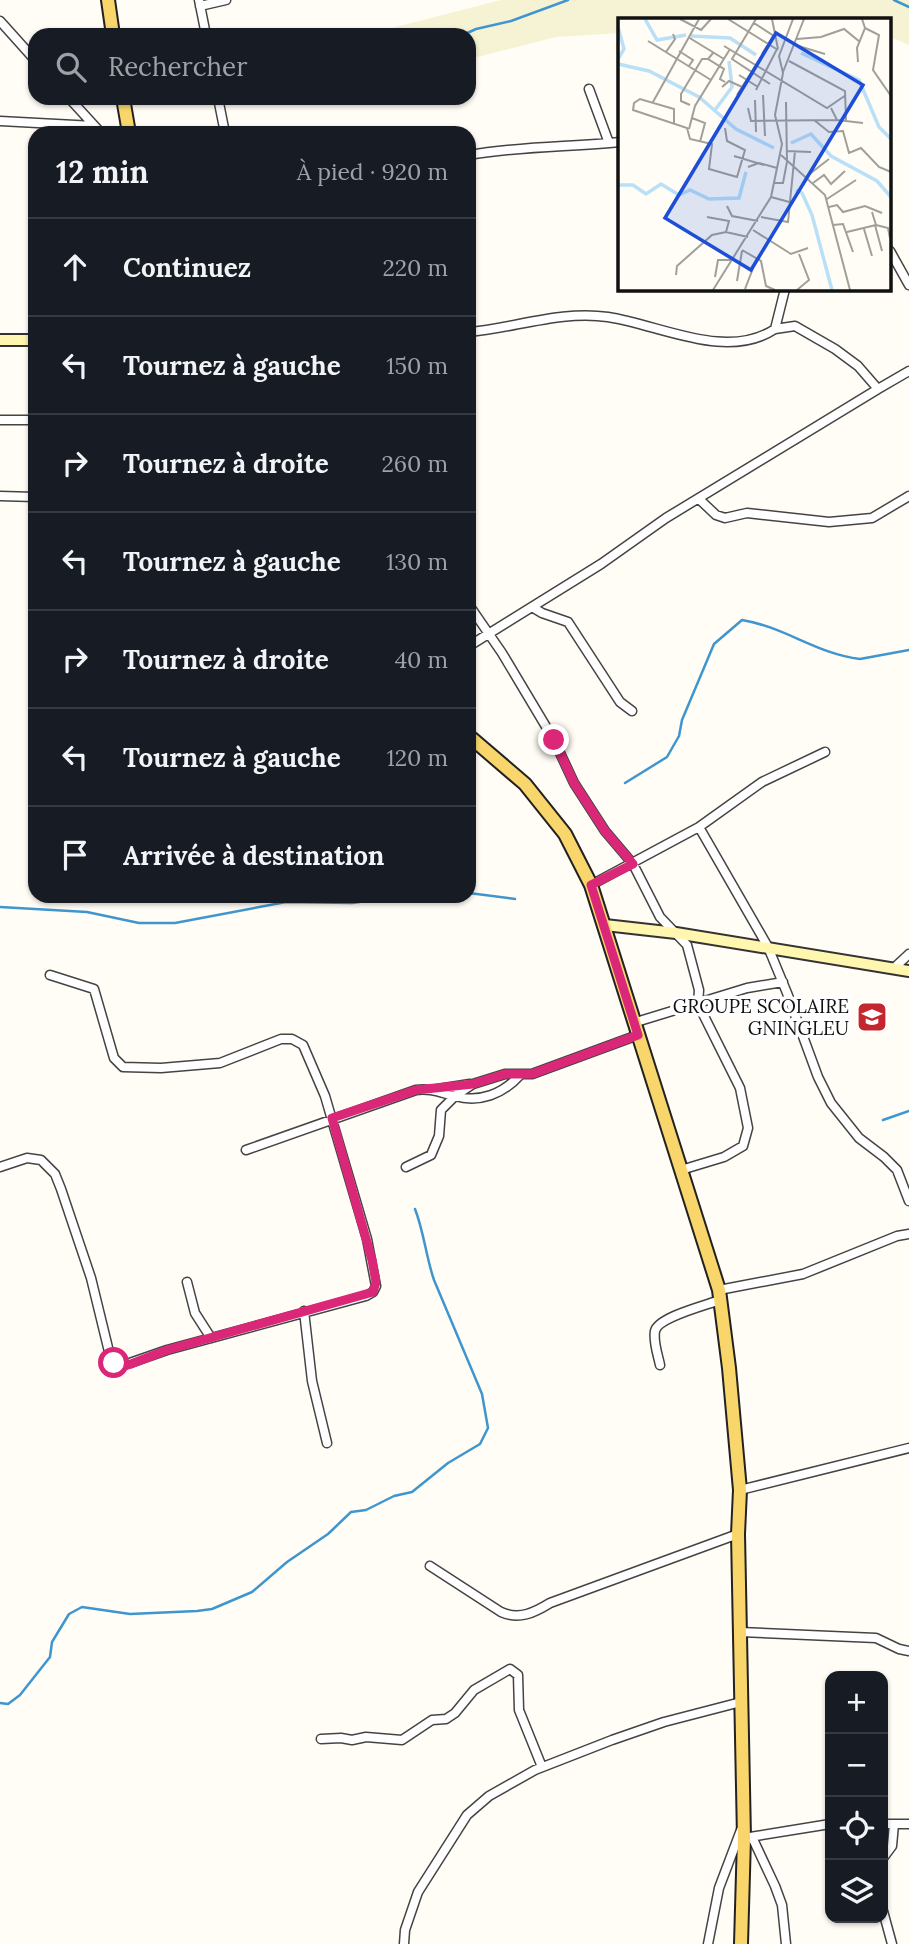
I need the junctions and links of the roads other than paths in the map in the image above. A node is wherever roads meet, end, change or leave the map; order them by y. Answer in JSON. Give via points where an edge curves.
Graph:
{"nodes":[{"id":1,"x":107,"y":0,"type":"edge"},
{"id":2,"x":226,"y":0,"type":"edge"},
{"id":3,"x":200,"y":3,"type":"edge"},
{"id":4,"x":2,"y":27,"type":"edge"},
{"id":5,"x":112,"y":28,"type":"edge"},
{"id":6,"x":205,"y":28,"type":"edge"},
{"id":7,"x":28,"y":53,"type":"edge"},
{"id":8,"x":589,"y":89,"type":"dead end"},
{"id":9,"x":75,"y":105,"type":"edge"},
{"id":10,"x":125,"y":105,"type":"edge"},
{"id":11,"x":219,"y":105,"type":"edge"},
{"id":12,"x":0,"y":121,"type":"edge"},
{"id":13,"x":51,"y":126,"type":"edge"},
{"id":14,"x":94,"y":126,"type":"edge"},
{"id":15,"x":128,"y":126,"type":"edge"},
{"id":16,"x":224,"y":126,"type":"edge"},
{"id":17,"x":618,"y":142,"type":"edge"},
{"id":18,"x":609,"y":143,"type":"junction"},
{"id":19,"x":476,"y":154,"type":"edge"},
{"id":20,"x":892,"y":255,"type":"edge"},
{"id":21,"x":909,"y":285,"type":"edge"},
{"id":22,"x":785,"y":290,"type":"edge"},
{"id":23,"x":775,"y":329,"type":"junction"},
{"id":24,"x":476,"y":331,"type":"edge"},
{"id":25,"x":0,"y":340,"type":"edge"},
{"id":26,"x":28,"y":340,"type":"edge"},
{"id":27,"x":909,"y":371,"type":"edge"},
{"id":28,"x":878,"y":389,"type":"junction"},
{"id":29,"x":28,"y":419,"type":"edge"},
{"id":30,"x":0,"y":420,"type":"edge"},
{"id":31,"x":0,"y":496,"type":"edge"},
{"id":32,"x":909,"y":496,"type":"edge"},
{"id":33,"x":28,"y":497,"type":"edge"},
{"id":34,"x":699,"y":499,"type":"junction"},
{"id":35,"x":532,"y":607,"type":"junction"},
{"id":36,"x":476,"y":616,"type":"edge"},
{"id":37,"x":488,"y":634,"type":"junction"},
{"id":38,"x":476,"y":642,"type":"edge"},
{"id":39,"x":632,"y":711,"type":"dead end"},
{"id":40,"x":476,"y":742,"type":"edge"},
{"id":41,"x":825,"y":752,"type":"dead end"},
{"id":42,"x":699,"y":827,"type":"junction"},
{"id":43,"x":633,"y":864,"type":"junction"},
{"id":44,"x":591,"y":885,"type":"junction"},
{"id":45,"x":605,"y":925,"type":"junction"},
{"id":46,"x":676,"y":933,"type":"junction"},
{"id":47,"x":768,"y":947,"type":"junction"},
{"id":48,"x":909,"y":954,"type":"edge"},
{"id":49,"x":894,"y":968,"type":"junction"},
{"id":50,"x":909,"y":971,"type":"edge"},
{"id":51,"x":50,"y":975,"type":"dead end"},
{"id":52,"x":783,"y":982,"type":"junction"},
{"id":53,"x":698,"y":1004,"type":"junction"},
{"id":54,"x":635,"y":1029,"type":"junction"},
{"id":55,"x":520,"y":1074,"type":"junction"},
{"id":56,"x":473,"y":1084,"type":"junction"},
{"id":57,"x":435,"y":1090,"type":"junction"},
{"id":58,"x":455,"y":1096,"type":"junction"},
{"id":59,"x":332,"y":1118,"type":"junction"},
{"id":60,"x":246,"y":1150,"type":"dead end"},
{"id":61,"x":0,"y":1167,"type":"edge"},
{"id":62,"x":406,"y":1167,"type":"dead end"},
{"id":63,"x":681,"y":1170,"type":"junction"},
{"id":64,"x":909,"y":1201,"type":"edge"},
{"id":65,"x":909,"y":1234,"type":"edge"},
{"id":66,"x":187,"y":1282,"type":"dead end"},
{"id":67,"x":720,"y":1295,"type":"junction"},
{"id":68,"x":304,"y":1311,"type":"junction"},
{"id":69,"x":211,"y":1338,"type":"junction"},
{"id":70,"x":660,"y":1365,"type":"dead end"},
{"id":71,"x":327,"y":1443,"type":"dead end"},
{"id":72,"x":909,"y":1448,"type":"edge"},
{"id":73,"x":740,"y":1490,"type":"junction"},
{"id":74,"x":738,"y":1534,"type":"junction"},
{"id":75,"x":430,"y":1566,"type":"dead end"},
{"id":76,"x":740,"y":1632,"type":"junction"},
{"id":77,"x":909,"y":1651,"type":"edge"},
{"id":78,"x":741,"y":1702,"type":"junction"},
{"id":79,"x":321,"y":1739,"type":"dead end"},
{"id":80,"x":542,"y":1767,"type":"junction"},
{"id":81,"x":744,"y":1823,"type":"junction"},
{"id":82,"x":888,"y":1824,"type":"edge"},
{"id":83,"x":894,"y":1824,"type":"junction"},
{"id":84,"x":909,"y":1824,"type":"edge"},
{"id":85,"x":825,"y":1825,"type":"edge"},
{"id":86,"x":748,"y":1837,"type":"junction"},
{"id":87,"x":888,"y":1851,"type":"edge"},
{"id":88,"x":886,"y":1923,"type":"edge"},
{"id":89,"x":404,"y":1944,"type":"edge"},
{"id":90,"x":708,"y":1944,"type":"edge"},
{"id":91,"x":741,"y":1944,"type":"edge"},
{"id":92,"x":786,"y":1944,"type":"edge"},
{"id":93,"x":892,"y":1944,"type":"edge"}],
"edges":[{"from":1,"to":5,"type":"main road"},
{"from":2,"to":3,"type":"street"},
{"from":3,"to":6,"type":"street"},
{"from":4,"to":7,"type":"street"},
{"from":8,"to":18,"type":"street"},
{"from":9,"to":14,"type":"street"},
{"from":10,"to":15,"type":"main road"},
{"from":11,"to":16,"type":"street"},
{"from":12,"to":13,"type":"street"},
{"from":17,"to":18,"type":"street"},
{"from":18,"to":19,"type":"street"},
{"from":20,"to":21,"type":"street"},
{"from":22,"to":23,"type":"street"},
{"from":23,"to":24,"type":"street","via":[[756,339],[731,343],[605,317],[573,316]]},
{"from":23,"to":28,"type":"street","via":[[795,326],[835,349]]},
{"from":25,"to":26,"type":"street"},
{"from":27,"to":28,"type":"street"},
{"from":28,"to":34,"type":"street"},
{"from":29,"to":30,"type":"street"},
{"from":31,"to":33,"type":"street"},
{"from":32,"to":34,"type":"street","via":[[872,518],[829,522],[747,513],[725,518]]},
{"from":34,"to":35,"type":"street"},
{"from":35,"to":37,"type":"street"},
{"from":35,"to":39,"type":"street","via":[[568,622],[620,702]]},
{"from":36,"to":37,"type":"street"},
{"from":37,"to":38,"type":"street"},
{"from":37,"to":43,"type":"street","via":[[554,740],[574,783]]},
{"from":40,"to":44,"type":"main road","via":[[524,784],[565,834]]},
{"from":41,"to":42,"type":"street","via":[[762,782]]},
{"from":42,"to":43,"type":"street"},
{"from":42,"to":47,"type":"street"},
{"from":43,"to":44,"type":"street"},
{"from":43,"to":46,"type":"street","via":[[660,917]]},
{"from":44,"to":45,"type":"main road"},
{"from":45,"to":46,"type":"street"},
{"from":45,"to":54,"type":"main road"},
{"from":46,"to":47,"type":"street"},
{"from":46,"to":53,"type":"street","via":[[692,958]]},
{"from":47,"to":49,"type":"street"},
{"from":47,"to":52,"type":"street"},
{"from":48,"to":49,"type":"street"},
{"from":49,"to":50,"type":"street"},
{"from":51,"to":59,"type":"street","via":[[94,989],[114,1058],[123,1067],[220,1063],[292,1039],[303,1045]]},
{"from":52,"to":53,"type":"street"},
{"from":52,"to":64,"type":"street","via":[[831,1103],[859,1138],[897,1170]]},
{"from":53,"to":54,"type":"street"},
{"from":53,"to":63,"type":"street","via":[[735,1076],[747,1128],[743,1146]]},
{"from":54,"to":55,"type":"street","via":[[541,1072]]},
{"from":54,"to":63,"type":"main road"},
{"from":55,"to":56,"type":"street"},
{"from":55,"to":58,"type":"street","via":[[495,1095]]},
{"from":56,"to":57,"type":"street"},
{"from":56,"to":58,"type":"street"},
{"from":57,"to":58,"type":"street"},
{"from":57,"to":59,"type":"street","via":[[416,1090]]},
{"from":58,"to":62,"type":"street","via":[[441,1110],[439,1136],[431,1154]]},
{"from":59,"to":60,"type":"street"},
{"from":59,"to":68,"type":"street","via":[[376,1286],[366,1296]]},
{"from":61,"to":69,"type":"street","via":[[27,1158],[41,1160],[55,1174],[114,1363],[131,1364]]},
{"from":63,"to":67,"type":"main road"},
{"from":65,"to":67,"type":"street","via":[[803,1274]]},
{"from":66,"to":69,"type":"street","via":[[195,1313]]},
{"from":67,"to":70,"type":"street","via":[[658,1325],[655,1341]]},
{"from":67,"to":73,"type":"main road"},
{"from":68,"to":69,"type":"street"},
{"from":68,"to":71,"type":"street","via":[[312,1381]]},
{"from":72,"to":73,"type":"street"},
{"from":73,"to":74,"type":"main road"},
{"from":74,"to":75,"type":"street","via":[[512,1617]]},
{"from":74,"to":76,"type":"main road"},
{"from":76,"to":77,"type":"street","via":[[876,1638]]},
{"from":76,"to":78,"type":"main road"},
{"from":78,"to":80,"type":"street","via":[[664,1722]]},
{"from":78,"to":81,"type":"main road"},
{"from":79,"to":80,"type":"street","via":[[402,1740],[432,1720],[446,1719],[474,1690],[510,1669],[518,1675],[519,1710]]},
{"from":80,"to":89,"type":"street","via":[[489,1796],[467,1815],[418,1892]]},
{"from":81,"to":86,"type":"main road"},
{"from":81,"to":90,"type":"street","via":[[719,1888]]},
{"from":82,"to":83,"type":"street"},
{"from":83,"to":84,"type":"street"},
{"from":83,"to":87,"type":"street"},
{"from":85,"to":86,"type":"street"},
{"from":86,"to":91,"type":"main road"},
{"from":86,"to":92,"type":"street","via":[[782,1905]]},
{"from":88,"to":93,"type":"street"}]}
